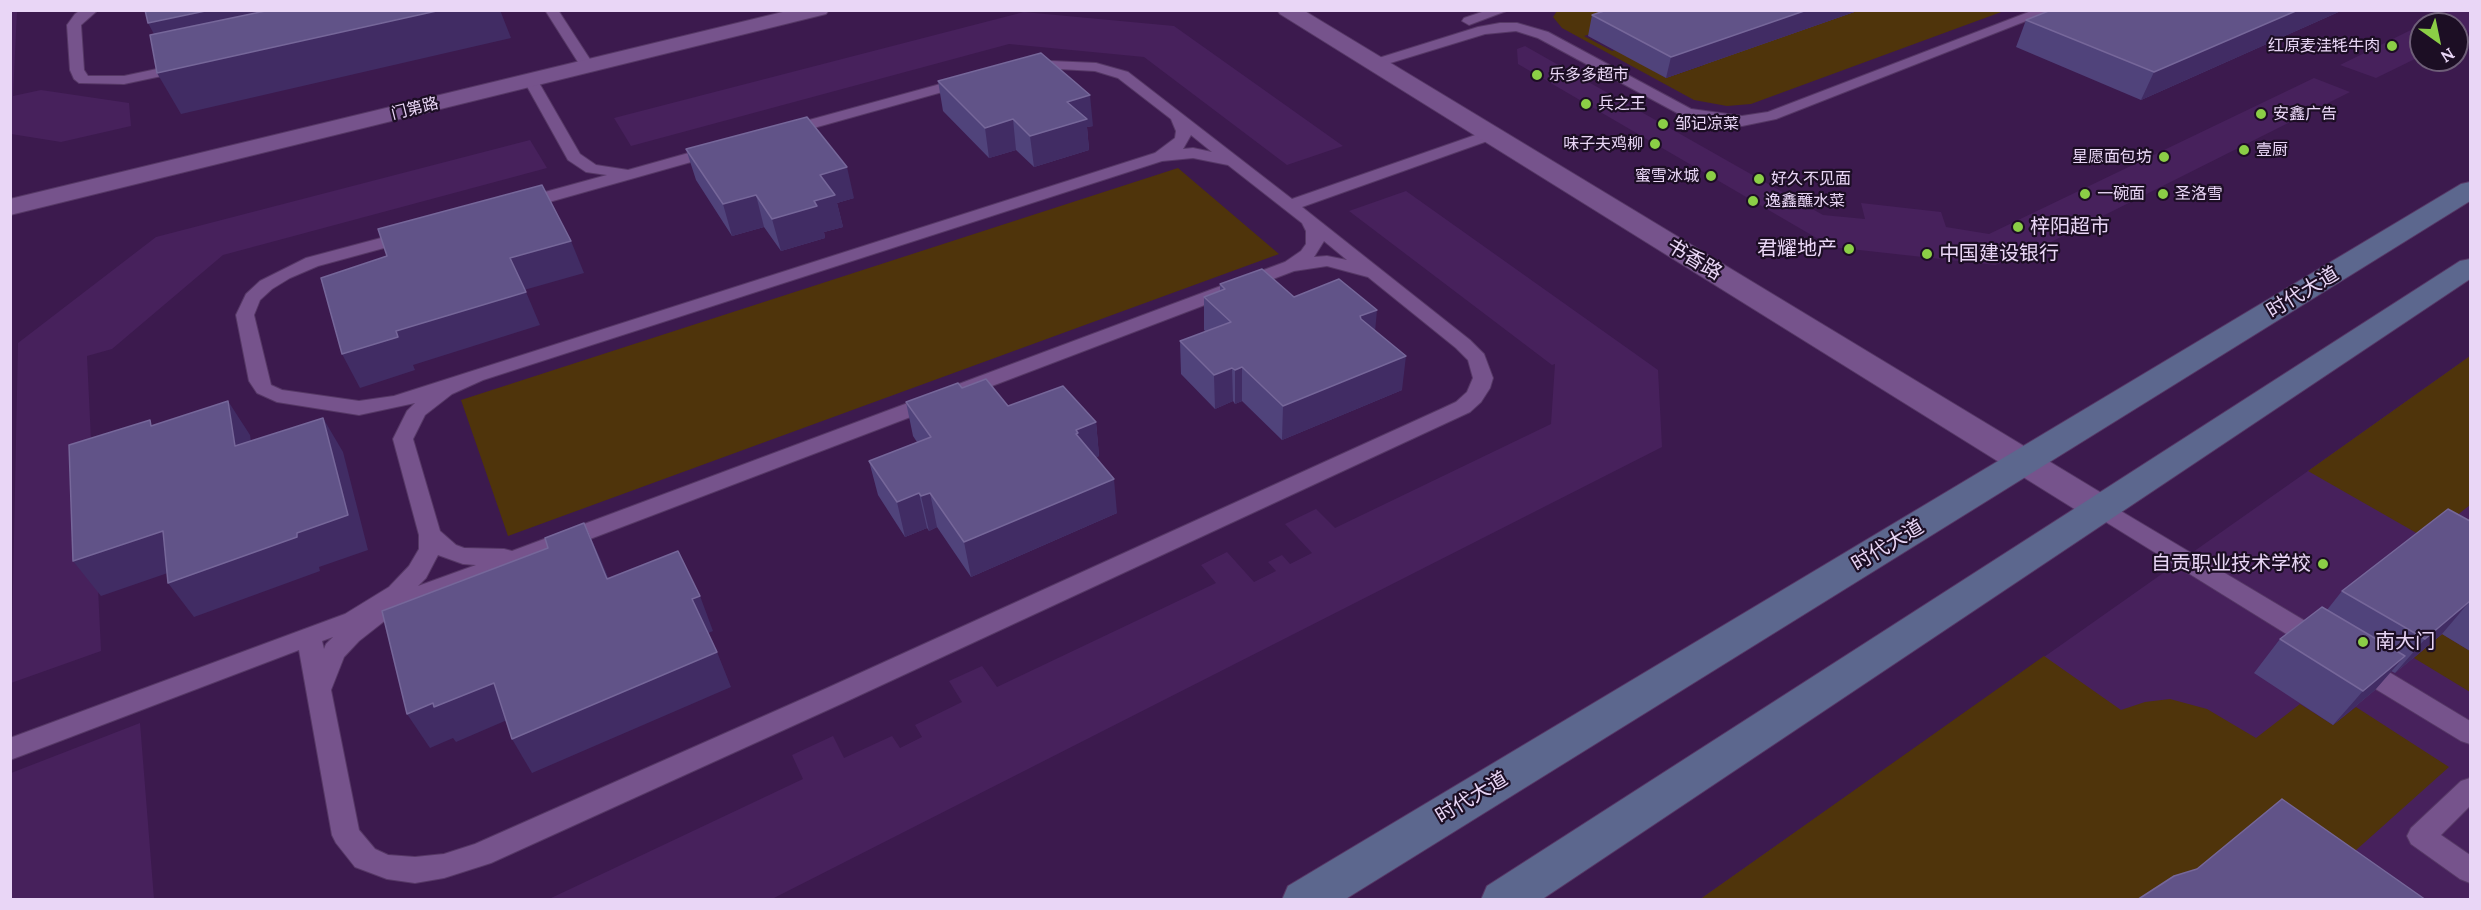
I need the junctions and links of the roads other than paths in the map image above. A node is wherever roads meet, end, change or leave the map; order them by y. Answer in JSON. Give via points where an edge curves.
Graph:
{"nodes":[{"id":1,"x":92,"y":10,"type":"edge"},
{"id":2,"x":551,"y":10,"type":"edge"},
{"id":3,"x":819,"y":10,"type":"edge"},
{"id":4,"x":1287,"y":10,"type":"edge"},
{"id":5,"x":1503,"y":10,"type":"edge"},
{"id":6,"x":2048,"y":10,"type":"edge"},
{"id":7,"x":1525,"y":13,"type":"dead end"},
{"id":8,"x":1543,"y":35,"type":"junction"},
{"id":9,"x":1366,"y":59,"type":"junction"},
{"id":10,"x":204,"y":63,"type":"edge"},
{"id":11,"x":588,"y":67,"type":"junction"},
{"id":12,"x":1015,"y":67,"type":"edge"},
{"id":13,"x":981,"y":76,"type":"edge"},
{"id":14,"x":531,"y":81,"type":"junction"},
{"id":15,"x":1178,"y":117,"type":"junction"},
{"id":16,"x":774,"y":134,"type":"edge"},
{"id":17,"x":1490,"y":135,"type":"junction"},
{"id":18,"x":728,"y":147,"type":"edge"},
{"id":19,"x":1161,"y":156,"type":"junction"},
{"id":20,"x":574,"y":157,"type":"junction"},
{"id":21,"x":1239,"y":166,"type":"junction"},
{"id":22,"x":648,"y":169,"type":"junction"},
{"id":23,"x":2470,"y":190,"type":"edge"},
{"id":24,"x":530,"y":202,"type":"junction"},
{"id":25,"x":1290,"y":206,"type":"junction"},
{"id":26,"x":10,"y":207,"type":"edge"},
{"id":27,"x":507,"y":208,"type":"edge"},
{"id":28,"x":1308,"y":220,"type":"junction"},
{"id":29,"x":427,"y":230,"type":"edge"},
{"id":30,"x":1291,"y":266,"type":"junction"},
{"id":31,"x":2470,"y":267,"type":"edge"},
{"id":32,"x":1384,"y":280,"type":"junction"},
{"id":33,"x":476,"y":376,"type":"junction"},
{"id":34,"x":352,"y":407,"type":"junction"},
{"id":35,"x":403,"y":439,"type":"junction"},
{"id":36,"x":2025,"y":462,"type":"junction"},
{"id":37,"x":2101,"y":509,"type":"junction"},
{"id":38,"x":430,"y":535,"type":"junction"},
{"id":39,"x":546,"y":547,"type":"junction"},
{"id":40,"x":393,"y":605,"type":"junction"},
{"id":41,"x":353,"y":620,"type":"junction"},
{"id":42,"x":309,"y":637,"type":"junction"},
{"id":43,"x":320,"y":688,"type":"junction"},
{"id":44,"x":2470,"y":734,"type":"edge"},
{"id":45,"x":10,"y":749,"type":"edge"},
{"id":46,"x":2470,"y":789,"type":"edge"},
{"id":47,"x":2470,"y":870,"type":"edge"},
{"id":48,"x":1304,"y":900,"type":"edge"},
{"id":49,"x":1503,"y":900,"type":"edge"}],
"edges":[{"from":1,"to":10,"type":"lane","via":[[74,25],[77,70],[84,80],[124,80]]},
{"from":2,"to":11,"type":"lane"},
{"from":3,"to":11,"type":"street","name":"门第路"},
{"from":4,"to":9,"type":"street","name":"书香路"},
{"from":5,"to":9,"type":"lane"},
{"from":6,"to":8,"type":"lane","via":[[1771,116],[1742,121],[1674,107]]},
{"from":7,"to":8,"type":"lane","via":[[1529,26]]},
{"from":8,"to":9,"type":"lane","via":[[1517,27],[1492,28]]},
{"from":9,"to":17,"type":"street","name":"书香路"},
{"from":11,"to":14,"type":"street","name":"门第路"},
{"from":12,"to":15,"type":"lane","via":[[1041,63],[1114,71]]},
{"from":13,"to":16,"type":"lane"},
{"from":14,"to":20,"type":"lane"},
{"from":14,"to":26,"type":"street","name":"门第路"},
{"from":15,"to":19,"type":"lane","via":[[1184,131],[1182,139]]},
{"from":15,"to":21,"type":"lane"},
{"from":17,"to":25,"type":"lane"},
{"from":17,"to":36,"type":"street","name":"书香路"},
{"from":18,"to":22,"type":"lane"},
{"from":19,"to":21,"type":"lane","via":[[1201,154]]},
{"from":19,"to":33,"type":"lane"},
{"from":20,"to":22,"type":"lane","via":[[582,164],[605,171]]},
{"from":20,"to":24,"type":"lane","via":[[577,166],[569,179]]},
{"from":21,"to":25,"type":"lane"},
{"from":22,"to":24,"type":"lane"},
{"from":23,"to":36,"type":"main road","name":"时代大道"},
{"from":24,"to":27,"type":"lane"},
{"from":25,"to":28,"type":"lane"},
{"from":28,"to":30,"type":"lane","via":[[1315,231],[1315,244]]},
{"from":28,"to":32,"type":"lane"},
{"from":29,"to":34,"type":"lane","via":[[298,268],[266,285],[248,306],[245,315],[264,389],[277,396]]},
{"from":30,"to":32,"type":"lane","via":[[1327,261],[1360,267]]},
{"from":30,"to":39,"type":"lane"},
{"from":31,"to":37,"type":"main road"},
{"from":32,"to":43,"type":"lane","via":[[1477,358],[1483,378],[1480,388],[1464,406],[481,854],[415,870],[387,867],[365,858],[346,835]]},
{"from":33,"to":34,"type":"lane","via":[[396,402]]},
{"from":33,"to":35,"type":"lane","via":[[430,399],[411,419]]},
{"from":34,"to":35,"type":"lane","via":[[388,417]]},
{"from":35,"to":38,"type":"lane"},
{"from":36,"to":37,"type":"street","name":"书香路"},
{"from":36,"to":48,"type":"main road","name":"时代大道"},
{"from":37,"to":44,"type":"lane"},
{"from":37,"to":49,"type":"main road"},
{"from":38,"to":39,"type":"lane","via":[[448,551],[477,558],[516,556]]},
{"from":38,"to":41,"type":"lane","via":[[430,549],[418,572],[383,603]]},
{"from":39,"to":40,"type":"lane"},
{"from":40,"to":41,"type":"lane"},
{"from":40,"to":43,"type":"lane","via":[[351,634],[336,651]]},
{"from":41,"to":42,"type":"lane"},
{"from":42,"to":43,"type":"lane"},
{"from":42,"to":45,"type":"lane"},
{"from":46,"to":47,"type":"lane","via":[[2421,836]]}]}
